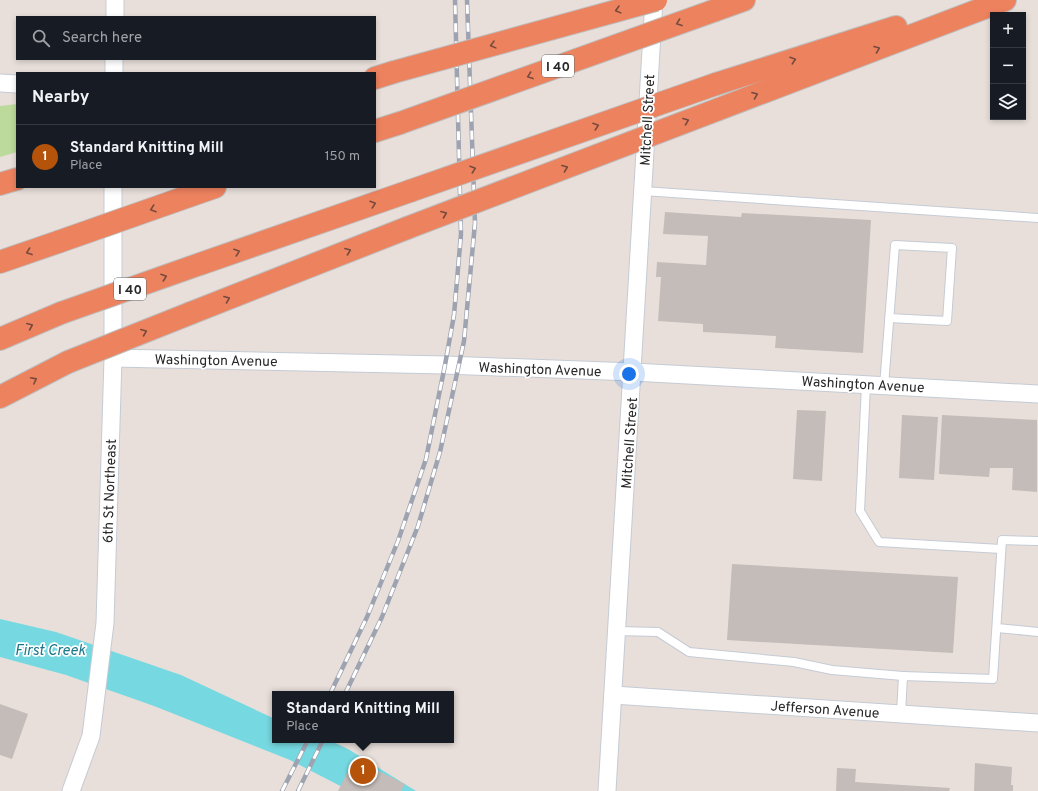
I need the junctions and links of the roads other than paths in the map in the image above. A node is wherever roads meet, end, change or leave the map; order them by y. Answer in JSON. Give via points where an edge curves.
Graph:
{"nodes":[{"id":1,"x":115,"y":0,"type":"edge"},
{"id":2,"x":655,"y":0,"type":"edge"},
{"id":3,"x":744,"y":0,"type":"edge"},
{"id":4,"x":980,"y":0,"type":"edge"},
{"id":5,"x":1005,"y":0,"type":"edge"},
{"id":6,"x":115,"y":16,"type":"edge"},
{"id":7,"x":114,"y":60,"type":"edge"},
{"id":8,"x":114,"y":72,"type":"edge"},
{"id":9,"x":385,"y":75,"type":"edge"},
{"id":10,"x":0,"y":83,"type":"edge"},
{"id":11,"x":16,"y":84,"type":"edge"},
{"id":12,"x":376,"y":131,"type":"edge"},
{"id":13,"x":16,"y":179,"type":"edge"},
{"id":14,"x":0,"y":184,"type":"edge"},
{"id":15,"x":113,"y":188,"type":"edge"},
{"id":16,"x":212,"y":188,"type":"edge"},
{"id":17,"x":643,"y":191,"type":"junction"},
{"id":18,"x":1038,"y":218,"type":"edge"},
{"id":19,"x":0,"y":262,"type":"edge"},
{"id":20,"x":889,"y":318,"type":"junction"},
{"id":21,"x":0,"y":339,"type":"edge"},
{"id":22,"x":113,"y":358,"type":"junction"},
{"id":23,"x":633,"y":372,"type":"junction"},
{"id":24,"x":866,"y":385,"type":"junction"},
{"id":25,"x":884,"y":386,"type":"junction"},
{"id":26,"x":1038,"y":394,"type":"edge"},
{"id":27,"x":0,"y":397,"type":"edge"},
{"id":28,"x":1038,"y":541,"type":"edge"},
{"id":29,"x":1001,"y":549,"type":"junction"},
{"id":30,"x":997,"y":628,"type":"junction"},
{"id":31,"x":617,"y":631,"type":"junction"},
{"id":32,"x":1038,"y":632,"type":"edge"},
{"id":33,"x":903,"y":676,"type":"junction"},
{"id":34,"x":613,"y":695,"type":"junction"},
{"id":35,"x":901,"y":714,"type":"junction"},
{"id":36,"x":1038,"y":723,"type":"edge"},
{"id":37,"x":71,"y":791,"type":"edge"},
{"id":38,"x":607,"y":791,"type":"edge"}],
"edges":[{"from":1,"to":6,"type":"street"},
{"from":2,"to":9,"type":"highway","one_way":true,"bridge":true},
{"from":2,"to":17,"type":"street","name":"Mitchell Street"},
{"from":3,"to":12,"type":"highway","number":"I 40","one_way":true,"bridge":true},
{"from":21,"to":4,"type":"highway","number":"I 40","one_way":true,"bridge":true,"via":[[61,313],[716,84]]},
{"from":27,"to":5,"type":"highway","one_way":true,"bridge":true,"via":[[68,362],[191,313]]},
{"from":7,"to":8,"type":"street"},
{"from":10,"to":11,"type":"street"},
{"from":13,"to":14,"type":"highway"},
{"from":15,"to":22,"type":"street","name":"6th St Northeast"},
{"from":16,"to":19,"type":"highway","one_way":true,"bridge":true},
{"from":17,"to":18,"type":"lane"},
{"from":17,"to":23,"type":"street","name":"Mitchell Street"},
{"from":20,"to":20,"type":"lane","via":[[895,245],[952,248],[947,321]]},
{"from":20,"to":25,"type":"lane"},
{"from":22,"to":23,"type":"street","name":"Washington Avenue"},
{"from":22,"to":37,"type":"street","name":"6th St Northeast","via":[[105,624],[91,736]]},
{"from":23,"to":24,"type":"street","name":"Washington Avenue"},
{"from":23,"to":31,"type":"street","name":"Mitchell Street"},
{"from":24,"to":25,"type":"street","name":"Washington Avenue"},
{"from":24,"to":29,"type":"lane","via":[[860,511],[880,542]]},
{"from":25,"to":26,"type":"street","name":"Washington Avenue"},
{"from":28,"to":29,"type":"lane","via":[[1002,540]]},
{"from":29,"to":30,"type":"lane"},
{"from":30,"to":32,"type":"lane"},
{"from":30,"to":33,"type":"lane","via":[[993,679]]},
{"from":31,"to":33,"type":"lane","via":[[658,632],[689,652]]},
{"from":31,"to":34,"type":"street","name":"Mitchell Street"},
{"from":33,"to":35,"type":"lane"},
{"from":34,"to":35,"type":"street","name":"Jefferson Avenue"},
{"from":34,"to":38,"type":"street","name":"Mitchell Street"},
{"from":35,"to":36,"type":"street","name":"Jefferson Avenue"}]}
